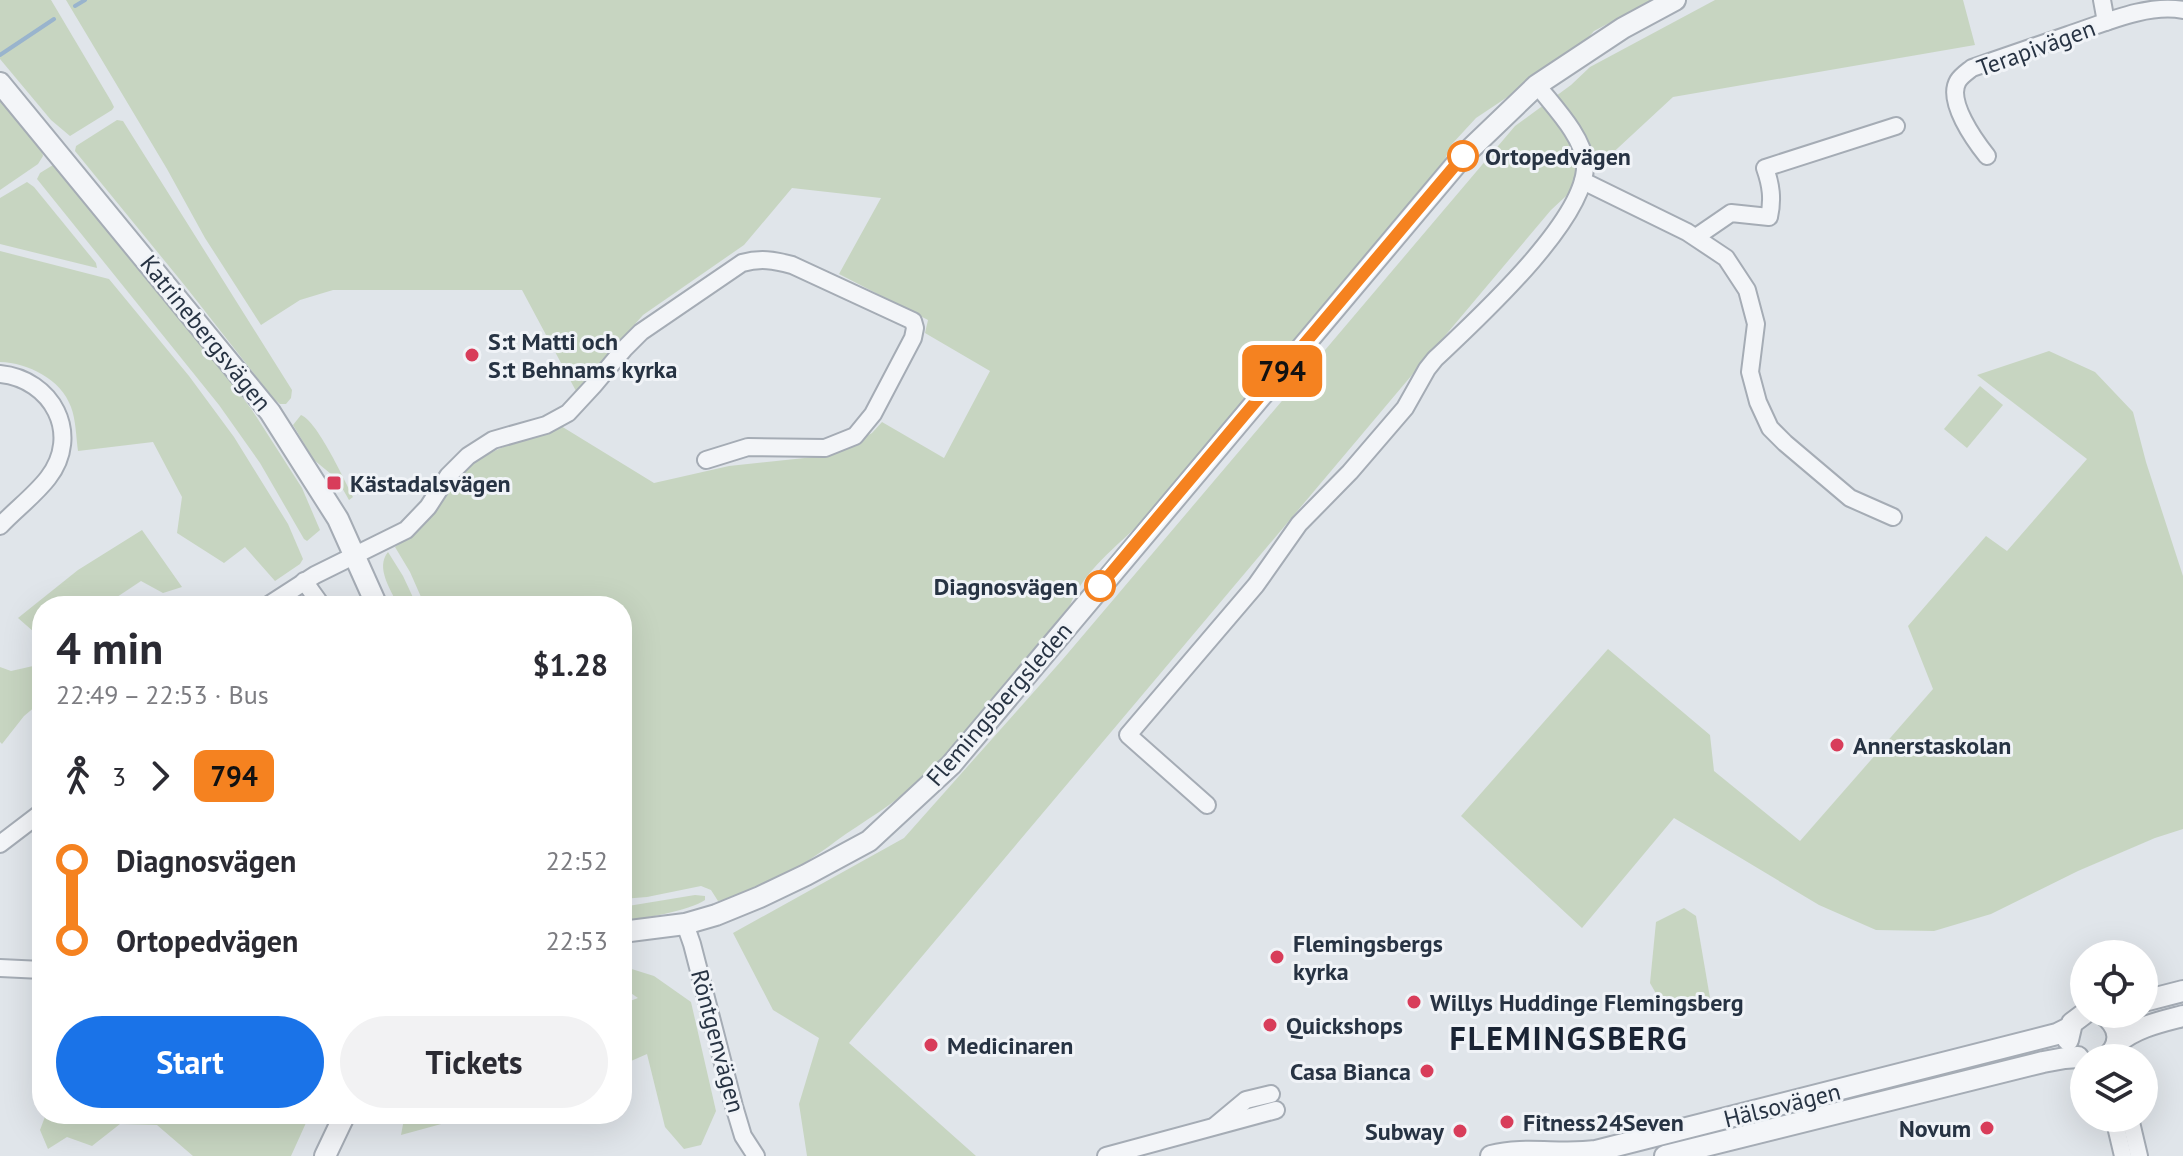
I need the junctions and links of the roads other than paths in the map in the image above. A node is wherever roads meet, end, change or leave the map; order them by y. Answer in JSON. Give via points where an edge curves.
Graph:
{"nodes":[{"id":1,"x":1675,"y":0,"type":"edge"},
{"id":2,"x":2102,"y":0,"type":"edge"},
{"id":3,"x":2183,"y":10,"type":"edge"},
{"id":4,"x":2106,"y":22,"type":"junction"},
{"id":5,"x":0,"y":83,"type":"edge"},
{"id":6,"x":1537,"y":85,"type":"junction"},
{"id":7,"x":1896,"y":126,"type":"dead end"},
{"id":8,"x":1987,"y":156,"type":"dead end"},
{"id":9,"x":1583,"y":181,"type":"junction"},
{"id":10,"x":1696,"y":237,"type":"junction"},
{"id":11,"x":0,"y":374,"type":"edge"},
{"id":12,"x":706,"y":460,"type":"dead end"},
{"id":13,"x":1893,"y":517,"type":"dead end"},
{"id":14,"x":0,"y":526,"type":"edge"},
{"id":15,"x":355,"y":556,"type":"junction"},
{"id":16,"x":304,"y":581,"type":"junction"},
{"id":17,"x":282,"y":596,"type":"edge"},
{"id":18,"x":315,"y":596,"type":"edge"},
{"id":19,"x":373,"y":596,"type":"edge"},
{"id":20,"x":1207,"y":805,"type":"dead end"},
{"id":21,"x":32,"y":820,"type":"edge"},
{"id":22,"x":0,"y":844,"type":"edge"},
{"id":23,"x":685,"y":924,"type":"junction"},
{"id":24,"x":632,"y":931,"type":"edge"},
{"id":25,"x":0,"y":968,"type":"edge"},
{"id":26,"x":32,"y":970,"type":"edge"},
{"id":27,"x":2183,"y":991,"type":"edge"},
{"id":28,"x":2158,"y":997,"type":"edge"},
{"id":29,"x":2183,"y":1016,"type":"edge"},
{"id":30,"x":2070,"y":1025,"type":"edge"},
{"id":31,"x":2074,"y":1028,"type":"edge"},
{"id":32,"x":2120,"y":1044,"type":"edge"},
{"id":33,"x":2070,"y":1046,"type":"edge"},
{"id":34,"x":2070,"y":1058,"type":"edge"},
{"id":35,"x":1271,"y":1094,"type":"dead end"},
{"id":36,"x":1276,"y":1110,"type":"dead end"},
{"id":37,"x":340,"y":1124,"type":"edge"},
{"id":38,"x":1212,"y":1128,"type":"junction"},
{"id":39,"x":2117,"y":1132,"type":"edge"},
{"id":40,"x":2133,"y":1132,"type":"edge"},
{"id":41,"x":325,"y":1156,"type":"edge"},
{"id":42,"x":756,"y":1156,"type":"edge"},
{"id":43,"x":1106,"y":1156,"type":"edge"},
{"id":44,"x":1491,"y":1156,"type":"edge"},
{"id":45,"x":1665,"y":1156,"type":"edge"},
{"id":46,"x":2123,"y":1156,"type":"edge"},
{"id":47,"x":2139,"y":1156,"type":"edge"}],
"edges":[{"from":1,"to":6,"type":"street","name":"Flemingsbergsleden"},
{"from":2,"to":4,"type":"street","name":"Terapivägen"},
{"from":3,"to":4,"type":"street","name":"Terapivägen","via":[[2157,9]]},
{"from":4,"to":8,"type":"street","name":"Terapivägen","via":[[1962,76],[1954,91],[1972,137]]},
{"from":5,"to":15,"type":"street","name":"Katrinebergsvägen","via":[[270,412],[338,519]]},
{"from":6,"to":9,"type":"street","via":[[1579,141]]},
{"from":6,"to":23,"type":"street","name":"Flemingsbergsleden","via":[[1463,156],[951,765],[869,841],[760,897]]},
{"from":7,"to":10,"type":"street","via":[[1765,168],[1773,202],[1769,217],[1731,213]]},
{"from":9,"to":10,"type":"street"},
{"from":9,"to":20,"type":"street","via":[[1557,229],[1499,299],[1435,359],[1405,408],[1299,524],[1256,585],[1128,735]]},
{"from":10,"to":13,"type":"street","via":[[1726,258],[1747,290],[1756,324],[1750,372],[1770,428],[1850,498]]},
{"from":11,"to":14,"type":"street","via":[[26,380],[44,392],[61,423],[62,448],[49,477]]},
{"from":12,"to":15,"type":"street","via":[[748,447],[825,448],[855,436],[873,414],[913,338],[910,318],[792,265],[760,259],[742,263],[641,332],[558,420],[493,440],[468,456],[413,525]]},
{"from":15,"to":16,"type":"street"},
{"from":15,"to":19,"type":"street","name":"Katrinebergsvägen"},
{"from":16,"to":17,"type":"street"},
{"from":16,"to":18,"type":"street"},
{"from":21,"to":22,"type":"street"},
{"from":23,"to":24,"type":"street","name":"Flemingsbergsleden"},
{"from":23,"to":42,"type":"street","name":"Röntgenvägen","via":[[743,1136]]},
{"from":25,"to":26,"type":"street"},
{"from":27,"to":28,"type":"street"},
{"from":29,"to":32,"type":"street","via":[[2128,1034]]},
{"from":30,"to":44,"type":"street","name":"Hälsovägen","via":[[2046,1037],[1596,1151]]},
{"from":31,"to":33,"type":"street"},
{"from":34,"to":45,"type":"street","name":"Hälsovägen"},
{"from":35,"to":38,"type":"street","via":[[1246,1100]]},
{"from":36,"to":38,"type":"street"},
{"from":37,"to":41,"type":"street"},
{"from":38,"to":43,"type":"street"},
{"from":39,"to":46,"type":"street"},
{"from":40,"to":47,"type":"street"}]}
